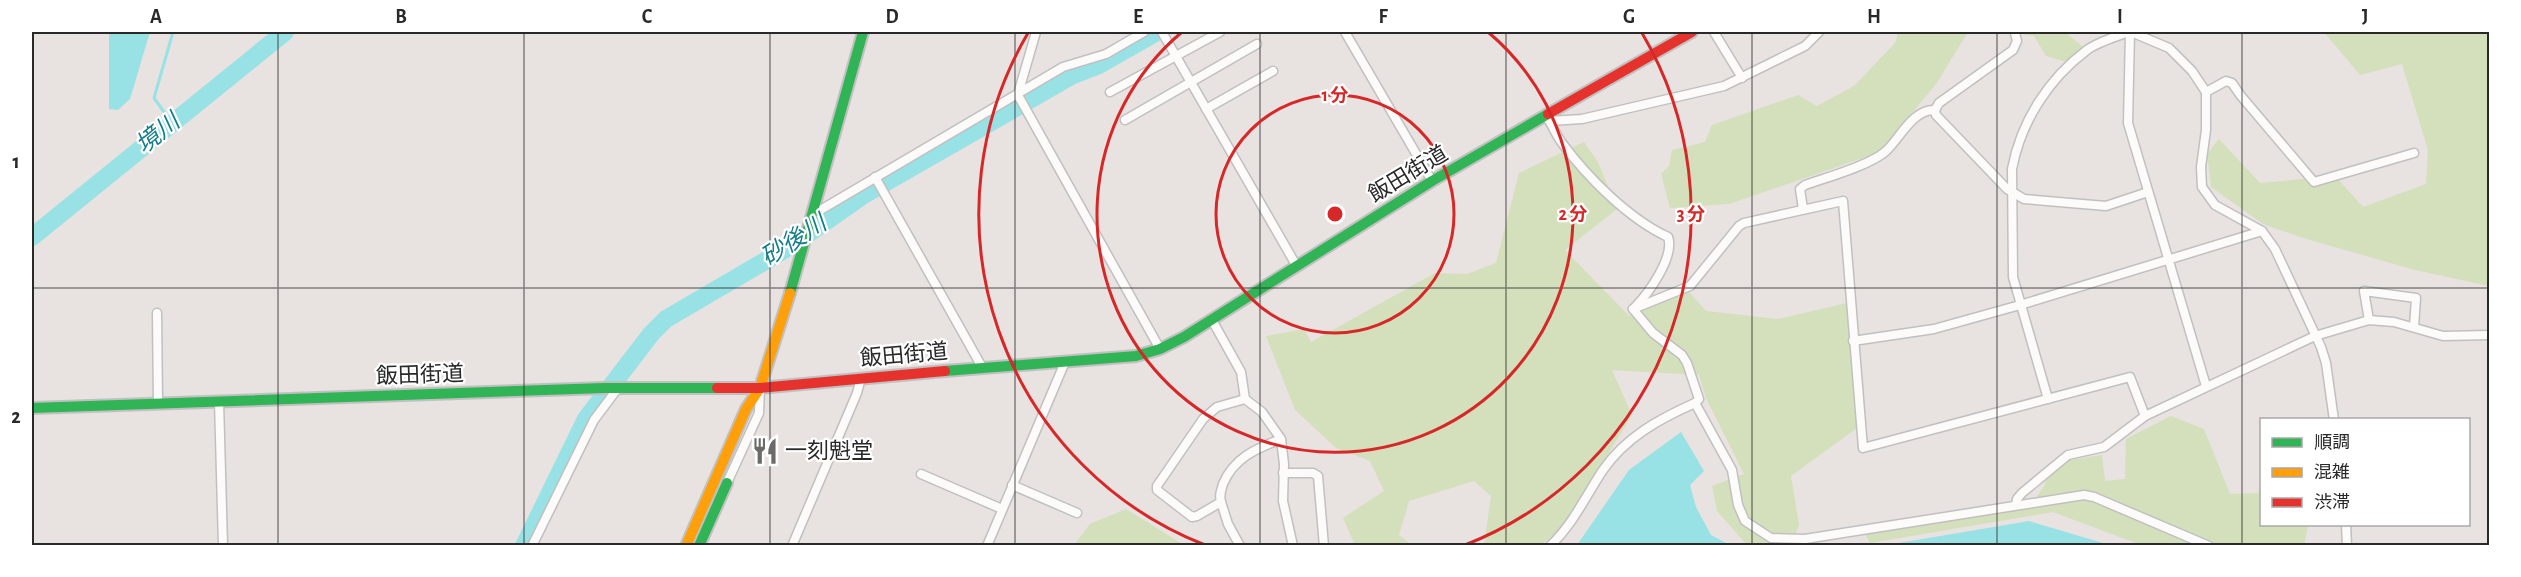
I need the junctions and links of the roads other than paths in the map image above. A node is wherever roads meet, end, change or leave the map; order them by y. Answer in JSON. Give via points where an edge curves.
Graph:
{"nodes":[{"id":1,"x":863,"y":32,"type":"edge"},
{"id":2,"x":1036,"y":32,"type":"edge"},
{"id":3,"x":1144,"y":32,"type":"edge"},
{"id":4,"x":1220,"y":32,"type":"edge"},
{"id":5,"x":1345,"y":32,"type":"edge"},
{"id":6,"x":1692,"y":32,"type":"edge"},
{"id":7,"x":1714,"y":32,"type":"edge"},
{"id":8,"x":1819,"y":32,"type":"edge"},
{"id":9,"x":2130,"y":32,"type":"edge"},
{"id":10,"x":2015,"y":33,"type":"dead end"},
{"id":11,"x":1164,"y":36,"type":"edge"},
{"id":12,"x":1257,"y":44,"type":"dead end"},
{"id":13,"x":1177,"y":57,"type":"junction"},
{"id":14,"x":1273,"y":71,"type":"dead end"},
{"id":15,"x":1742,"y":78,"type":"junction"},
{"id":16,"x":1190,"y":81,"type":"junction"},
{"id":17,"x":1110,"y":92,"type":"dead end"},
{"id":18,"x":2206,"y":92,"type":"junction"},
{"id":19,"x":1018,"y":96,"type":"junction"},
{"id":20,"x":1206,"y":109,"type":"junction"},
{"id":21,"x":1935,"y":110,"type":"junction"},
{"id":22,"x":1548,"y":118,"type":"junction"},
{"id":23,"x":1125,"y":120,"type":"dead end"},
{"id":24,"x":2414,"y":153,"type":"dead end"},
{"id":25,"x":877,"y":179,"type":"junction"},
{"id":26,"x":1432,"y":181,"type":"junction"},
{"id":27,"x":2148,"y":192,"type":"junction"},
{"id":28,"x":2014,"y":194,"type":"junction"},
{"id":29,"x":1803,"y":209,"type":"junction"},
{"id":30,"x":811,"y":219,"type":"junction"},
{"id":31,"x":2262,"y":231,"type":"junction"},
{"id":32,"x":2168,"y":260,"type":"junction"},
{"id":33,"x":1296,"y":265,"type":"junction"},
{"id":34,"x":2020,"y":305,"type":"junction"},
{"id":35,"x":1633,"y":309,"type":"junction"},
{"id":36,"x":158,"y":313,"type":"dead end"},
{"id":37,"x":1212,"y":320,"type":"junction"},
{"id":38,"x":2369,"y":320,"type":"junction"},
{"id":39,"x":2414,"y":327,"type":"junction"},
{"id":40,"x":2490,"y":335,"type":"edge"},
{"id":41,"x":2315,"y":336,"type":"junction"},
{"id":42,"x":1853,"y":341,"type":"junction"},
{"id":43,"x":1160,"y":349,"type":"junction"},
{"id":44,"x":1065,"y":363,"type":"junction"},
{"id":45,"x":982,"y":367,"type":"junction"},
{"id":46,"x":861,"y":378,"type":"junction"},
{"id":47,"x":2206,"y":386,"type":"junction"},
{"id":48,"x":612,"y":388,"type":"junction"},
{"id":49,"x":760,"y":388,"type":"junction"},
{"id":50,"x":1245,"y":399,"type":"junction"},
{"id":51,"x":2048,"y":399,"type":"junction"},
{"id":52,"x":219,"y":401,"type":"junction"},
{"id":53,"x":158,"y":403,"type":"junction"},
{"id":54,"x":1695,"y":403,"type":"junction"},
{"id":55,"x":32,"y":408,"type":"edge"},
{"id":56,"x":2145,"y":416,"type":"junction"},
{"id":57,"x":2334,"y":418,"type":"edge"},
{"id":58,"x":1281,"y":438,"type":"junction"},
{"id":59,"x":1283,"y":473,"type":"junction"},
{"id":60,"x":921,"y":474,"type":"dead end"},
{"id":61,"x":727,"y":483,"type":"joint"},
{"id":62,"x":1012,"y":485,"type":"junction"},
{"id":63,"x":1221,"y":502,"type":"junction"},
{"id":64,"x":2016,"y":505,"type":"junction"},
{"id":65,"x":1002,"y":509,"type":"junction"},
{"id":66,"x":1077,"y":513,"type":"dead end"},
{"id":67,"x":2346,"y":526,"type":"edge"},
{"id":68,"x":223,"y":546,"type":"edge"},
{"id":69,"x":532,"y":546,"type":"edge"},
{"id":70,"x":686,"y":546,"type":"edge"},
{"id":71,"x":699,"y":546,"type":"edge"},
{"id":72,"x":792,"y":546,"type":"edge"},
{"id":73,"x":987,"y":546,"type":"edge"},
{"id":74,"x":1240,"y":546,"type":"edge"},
{"id":75,"x":1293,"y":546,"type":"edge"},
{"id":76,"x":1324,"y":546,"type":"edge"},
{"id":77,"x":1550,"y":546,"type":"edge"},
{"id":78,"x":2209,"y":546,"type":"edge"},
{"id":79,"x":2347,"y":546,"type":"edge"}],
"edges":[{"from":1,"to":30,"type":"main road"},
{"from":2,"to":19,"type":"street"},
{"from":3,"to":19,"type":"street","via":[[1106,54],[1064,67]]},
{"from":4,"to":13,"type":"street"},
{"from":5,"to":26,"type":"street"},
{"from":6,"to":22,"type":"main road","name":"飯田街道"},
{"from":7,"to":15,"type":"street"},
{"from":8,"to":15,"type":"street","via":[[1805,46]]},
{"from":9,"to":18,"type":"street","via":[[2169,48],[2192,70]]},
{"from":9,"to":27,"type":"street","via":[[2128,123]]},
{"from":9,"to":28,"type":"street","via":[[2088,49],[2056,78],[2038,103],[2016,152],[2012,169]]},
{"from":10,"to":21,"type":"street","via":[[2013,50],[1939,103]]},
{"from":11,"to":13,"type":"street"},
{"from":12,"to":16,"type":"street"},
{"from":13,"to":16,"type":"street"},
{"from":13,"to":17,"type":"street"},
{"from":14,"to":20,"type":"street"},
{"from":15,"to":22,"type":"street","via":[[1677,99],[1582,119]]},
{"from":16,"to":20,"type":"street"},
{"from":16,"to":23,"type":"street"},
{"from":18,"to":24,"type":"street","via":[[2226,81],[2232,83],[2314,182]]},
{"from":18,"to":31,"type":"street","via":[[2202,187],[2215,205]]},
{"from":19,"to":25,"type":"street"},
{"from":19,"to":43,"type":"street"},
{"from":20,"to":33,"type":"street"},
{"from":21,"to":28,"type":"street"},
{"from":21,"to":29,"type":"street","via":[[1928,110],[1910,123],[1885,152],[1805,185],[1800,189]]},
{"from":22,"to":26,"type":"main road","name":"飯田街道"},
{"from":22,"to":35,"type":"street","via":[[1560,141],[1611,196],[1647,227],[1668,237],[1667,259]]},
{"from":25,"to":30,"type":"street"},
{"from":25,"to":45,"type":"street"},
{"from":26,"to":33,"type":"main road","name":"飯田街道"},
{"from":27,"to":28,"type":"street","via":[[2106,206],[2024,199]]},
{"from":27,"to":32,"type":"street"},
{"from":28,"to":34,"type":"street","via":[[2013,277]]},
{"from":29,"to":35,"type":"street","via":[[1738,226],[1690,286]]},
{"from":29,"to":42,"type":"street","via":[[1842,201]]},
{"from":30,"to":49,"type":"main road"},
{"from":31,"to":32,"type":"street"},
{"from":31,"to":41,"type":"street","via":[[2275,249]]},
{"from":32,"to":34,"type":"street"},
{"from":32,"to":47,"type":"street"},
{"from":33,"to":37,"type":"main road","name":"飯田街道"},
{"from":34,"to":42,"type":"street","via":[[1934,328]]},
{"from":34,"to":51,"type":"street"},
{"from":35,"to":54,"type":"street","via":[[1653,333],[1682,355],[1699,399]]},
{"from":36,"to":53,"type":"street"},
{"from":37,"to":43,"type":"main road","name":"飯田街道"},
{"from":37,"to":50,"type":"street","via":[[1241,372]]},
{"from":38,"to":39,"type":"street"},
{"from":38,"to":39,"type":"street","via":[[2364,291],[2416,298]]},
{"from":38,"to":41,"type":"street"},
{"from":39,"to":40,"type":"street","via":[[2443,336]]},
{"from":41,"to":47,"type":"street"},
{"from":41,"to":57,"type":"street","via":[[2326,363]]},
{"from":42,"to":51,"type":"street","via":[[1863,448]]},
{"from":43,"to":44,"type":"main road","name":"飯田街道","via":[[1121,359]]},
{"from":44,"to":45,"type":"main road","name":"飯田街道"},
{"from":44,"to":62,"type":"street"},
{"from":45,"to":46,"type":"main road","name":"飯田街道"},
{"from":46,"to":49,"type":"main road","name":"飯田街道"},
{"from":46,"to":72,"type":"street"},
{"from":47,"to":56,"type":"street"},
{"from":48,"to":49,"type":"main road","name":"飯田街道"},
{"from":48,"to":52,"type":"main road","name":"飯田街道"},
{"from":48,"to":69,"type":"street"},
{"from":49,"to":61,"type":"street","via":[[759,412]]},
{"from":49,"to":70,"type":"main road"},
{"from":50,"to":58,"type":"street","via":[[1262,412]]},
{"from":50,"to":63,"type":"street","via":[[1216,407],[1203,419],[1157,486],[1192,517]]},
{"from":51,"to":56,"type":"street","via":[[2130,377]]},
{"from":52,"to":53,"type":"main road","name":"飯田街道"},
{"from":52,"to":68,"type":"street"},
{"from":53,"to":55,"type":"main road","name":"飯田街道"},
{"from":54,"to":64,"type":"street","via":[[1732,471],[1745,521],[1771,537],[1804,539]]},
{"from":54,"to":77,"type":"street","via":[[1630,438],[1604,469],[1566,531]]},
{"from":56,"to":64,"type":"street","via":[[2104,447],[2068,455],[2022,493]]},
{"from":58,"to":59,"type":"street"},
{"from":58,"to":63,"type":"street","via":[[1242,457],[1229,470],[1219,495]]},
{"from":59,"to":75,"type":"street","via":[[1283,501]]},
{"from":59,"to":76,"type":"street","via":[[1318,476]]},
{"from":60,"to":65,"type":"street"},
{"from":61,"to":71,"type":"main road"},
{"from":62,"to":65,"type":"street"},
{"from":62,"to":66,"type":"street"},
{"from":63,"to":74,"type":"street"},
{"from":64,"to":78,"type":"street","via":[[2084,495]]},
{"from":65,"to":73,"type":"street"},
{"from":67,"to":79,"type":"street"}]}
